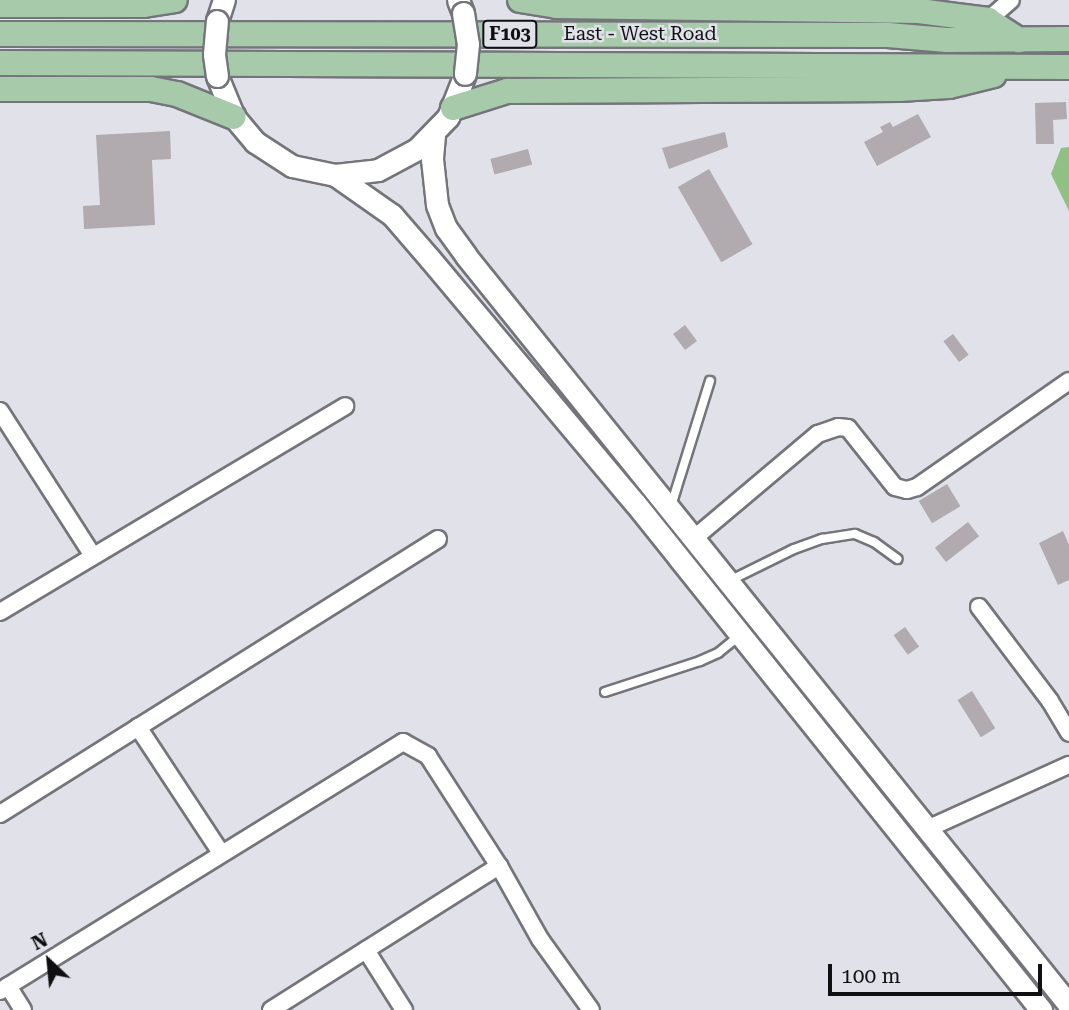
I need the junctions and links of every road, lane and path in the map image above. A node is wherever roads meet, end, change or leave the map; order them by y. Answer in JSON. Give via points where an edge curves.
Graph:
{"nodes":[{"id":1,"x":175,"y":0,"type":"edge"},
{"id":2,"x":224,"y":0,"type":"edge"},
{"id":3,"x":520,"y":0,"type":"edge"},
{"id":4,"x":1011,"y":0,"type":"edge"},
{"id":5,"x":0,"y":5,"type":"edge"},
{"id":6,"x":460,"y":7,"type":"edge"},
{"id":7,"x":947,"y":7,"type":"edge"},
{"id":8,"x":988,"y":20,"type":"junction"},
{"id":9,"x":0,"y":34,"type":"edge"},
{"id":10,"x":1069,"y":39,"type":"edge"},
{"id":11,"x":1019,"y":40,"type":"junction"},
{"id":12,"x":0,"y":62,"type":"edge"},
{"id":13,"x":1015,"y":67,"type":"junction"},
{"id":14,"x":1069,"y":67,"type":"edge"},
{"id":15,"x":0,"y":89,"type":"edge"},
{"id":16,"x":453,"y":108,"type":"junction"},
{"id":17,"x":234,"y":117,"type":"junction"},
{"id":18,"x":434,"y":135,"type":"junction"},
{"id":19,"x":334,"y":175,"type":"junction"},
{"id":20,"x":710,"y":381,"type":"dead end"},
{"id":21,"x":1069,"y":381,"type":"edge"},
{"id":22,"x":345,"y":406,"type":"dead end"},
{"id":23,"x":0,"y":411,"type":"edge"},
{"id":24,"x":669,"y":512,"type":"junction"},
{"id":25,"x":438,"y":539,"type":"dead end"},
{"id":26,"x":692,"y":540,"type":"junction"},
{"id":27,"x":93,"y":556,"type":"junction"},
{"id":28,"x":897,"y":559,"type":"dead end"},
{"id":29,"x":726,"y":582,"type":"junction"},
{"id":30,"x":979,"y":607,"type":"dead end"},
{"id":31,"x":0,"y":612,"type":"edge"},
{"id":32,"x":740,"y":635,"type":"junction"},
{"id":33,"x":605,"y":692,"type":"dead end"},
{"id":34,"x":138,"y":727,"type":"junction"},
{"id":35,"x":1069,"y":733,"type":"edge"},
{"id":36,"x":1069,"y":765,"type":"edge"},
{"id":37,"x":0,"y":814,"type":"edge"},
{"id":38,"x":927,"y":830,"type":"junction"},
{"id":39,"x":220,"y":853,"type":"junction"},
{"id":40,"x":499,"y":866,"type":"junction"},
{"id":41,"x":366,"y":950,"type":"junction"},
{"id":42,"x":4,"y":988,"type":"edge"},
{"id":43,"x":1069,"y":1005,"type":"edge"},
{"id":44,"x":23,"y":1010,"type":"edge"},
{"id":45,"x":271,"y":1010,"type":"edge"},
{"id":46,"x":404,"y":1010,"type":"edge"},
{"id":47,"x":591,"y":1010,"type":"edge"},
{"id":48,"x":1041,"y":1010,"type":"edge"}],
"edges":[{"from":1,"to":5,"type":"main road","via":[[144,5]]},
{"from":2,"to":17,"type":"main road","bridge":true,"via":[[214,54],[217,76]]},
{"from":3,"to":7,"type":"main road","via":[[556,6]]},
{"from":4,"to":8,"type":"street"},
{"from":6,"to":16,"type":"main road","bridge":true,"via":[[468,44],[465,74]]},
{"from":7,"to":8,"type":"main road"},
{"from":8,"to":11,"type":"main road"},
{"from":9,"to":11,"type":"main road","name":"East - West Road","number":"F103","via":[[888,35]]},
{"from":10,"to":11,"type":"main road","name":"East - West Road","number":"F103"},
{"from":12,"to":13,"type":"main road","name":"East - West Road","number":"F103"},
{"from":13,"to":14,"type":"main road","name":"East - West Road","number":"F103"},
{"from":13,"to":16,"type":"main road","via":[[949,86],[551,89],[507,91]]},
{"from":15,"to":17,"type":"main road","via":[[151,89],[177,94]]},
{"from":16,"to":18,"type":"main road"},
{"from":17,"to":19,"type":"main road","via":[[272,155],[302,170]]},
{"from":18,"to":19,"type":"main road","via":[[389,166]]},
{"from":18,"to":24,"type":"main road","via":[[432,159],[446,228]]},
{"from":19,"to":32,"type":"main road","via":[[392,215]]},
{"from":20,"to":24,"type":"lane"},
{"from":21,"to":26,"type":"street","via":[[907,491],[895,486],[848,428],[818,434]]},
{"from":22,"to":27,"type":"street"},
{"from":23,"to":27,"type":"street"},
{"from":24,"to":26,"type":"main road"},
{"from":25,"to":34,"type":"street"},
{"from":26,"to":29,"type":"main road"},
{"from":27,"to":31,"type":"street"},
{"from":28,"to":29,"type":"lane","via":[[855,534],[822,539]]},
{"from":29,"to":38,"type":"main road"},
{"from":30,"to":35,"type":"street"},
{"from":32,"to":33,"type":"lane","via":[[700,661]]},
{"from":32,"to":48,"type":"main road"},
{"from":34,"to":37,"type":"street"},
{"from":34,"to":39,"type":"street"},
{"from":36,"to":38,"type":"street"},
{"from":38,"to":43,"type":"main road"},
{"from":39,"to":40,"type":"street","via":[[403,742],[428,756]]},
{"from":39,"to":42,"type":"street"},
{"from":40,"to":41,"type":"street"},
{"from":40,"to":47,"type":"street","via":[[540,939]]},
{"from":41,"to":45,"type":"street"},
{"from":41,"to":46,"type":"street"},
{"from":42,"to":44,"type":"street"}]}
